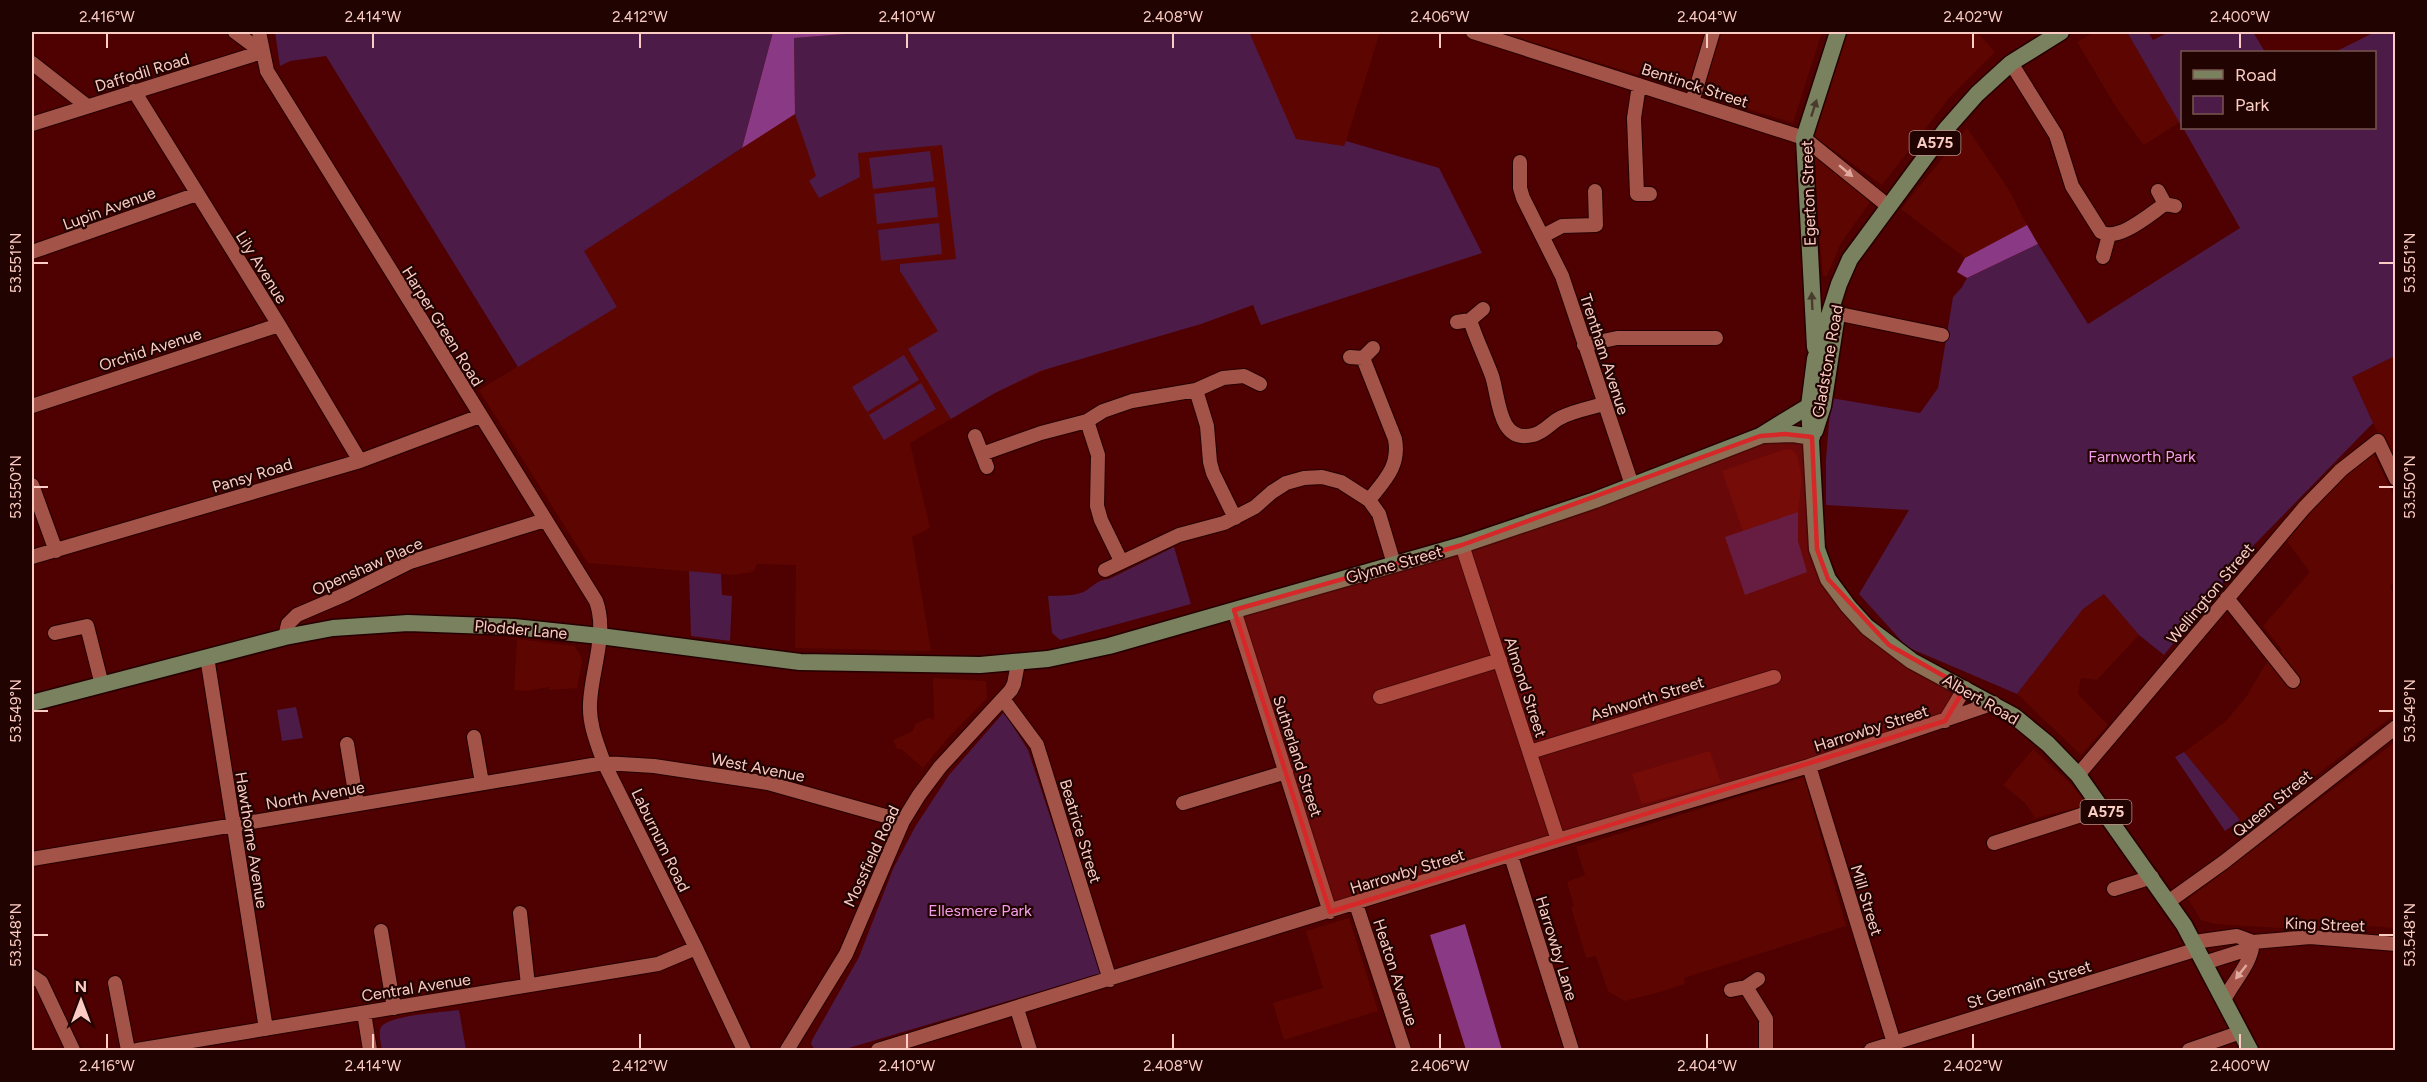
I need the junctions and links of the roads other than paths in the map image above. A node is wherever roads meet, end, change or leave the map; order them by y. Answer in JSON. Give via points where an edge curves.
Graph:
{"nodes":[{"id":1,"x":235,"y":32,"type":"edge"},
{"id":2,"x":259,"y":32,"type":"edge"},
{"id":3,"x":1473,"y":32,"type":"edge"},
{"id":4,"x":1713,"y":32,"type":"edge"},
{"id":5,"x":1838,"y":32,"type":"edge"},
{"id":6,"x":2061,"y":32,"type":"edge"},
{"id":7,"x":262,"y":52,"type":"junction"},
{"id":8,"x":32,"y":63,"type":"edge"},
{"id":9,"x":2011,"y":63,"type":"junction"},
{"id":10,"x":1639,"y":85,"type":"junction"},
{"id":11,"x":134,"y":91,"type":"junction"},
{"id":12,"x":1692,"y":102,"type":"junction"},
{"id":13,"x":87,"y":106,"type":"junction"},
{"id":14,"x":32,"y":124,"type":"edge"},
{"id":15,"x":1804,"y":138,"type":"junction"},
{"id":16,"x":1520,"y":162,"type":"dead end"},
{"id":17,"x":1595,"y":191,"type":"dead end"},
{"id":18,"x":2158,"y":191,"type":"dead end"},
{"id":19,"x":197,"y":194,"type":"junction"},
{"id":20,"x":1650,"y":194,"type":"dead end"},
{"id":21,"x":1888,"y":206,"type":"junction"},
{"id":22,"x":2109,"y":235,"type":"junction"},
{"id":23,"x":1543,"y":236,"type":"junction"},
{"id":24,"x":32,"y":252,"type":"edge"},
{"id":25,"x":2103,"y":257,"type":"dead end"},
{"id":26,"x":1483,"y":309,"type":"dead end"},
{"id":27,"x":1834,"y":313,"type":"junction"},
{"id":28,"x":279,"y":325,"type":"junction"},
{"id":29,"x":1942,"y":334,"type":"dead end"},
{"id":30,"x":1716,"y":338,"type":"dead end"},
{"id":31,"x":1584,"y":345,"type":"junction"},
{"id":32,"x":1373,"y":348,"type":"dead end"},
{"id":33,"x":1815,"y":359,"type":"junction"},
{"id":34,"x":1260,"y":384,"type":"dead end"},
{"id":35,"x":1196,"y":390,"type":"junction"},
{"id":36,"x":1604,"y":404,"type":"junction"},
{"id":37,"x":32,"y":405,"type":"edge"},
{"id":38,"x":1809,"y":405,"type":"junction"},
{"id":39,"x":480,"y":416,"type":"junction"},
{"id":40,"x":1087,"y":421,"type":"junction"},
{"id":41,"x":975,"y":436,"type":"dead end"},
{"id":42,"x":1760,"y":436,"type":"junction"},
{"id":43,"x":1812,"y":437,"type":"junction"},
{"id":44,"x":360,"y":461,"type":"junction"},
{"id":45,"x":2396,"y":479,"type":"edge"},
{"id":46,"x":1632,"y":484,"type":"junction"},
{"id":47,"x":32,"y":485,"type":"edge"},
{"id":48,"x":1369,"y":500,"type":"junction"},
{"id":49,"x":1235,"y":518,"type":"junction"},
{"id":50,"x":545,"y":520,"type":"junction"},
{"id":51,"x":1462,"y":544,"type":"junction"},
{"id":52,"x":56,"y":551,"type":"junction"},
{"id":53,"x":32,"y":557,"type":"edge"},
{"id":54,"x":1122,"y":561,"type":"junction"},
{"id":55,"x":1394,"y":564,"type":"junction"},
{"id":56,"x":1105,"y":570,"type":"dead end"},
{"id":57,"x":2227,"y":598,"type":"junction"},
{"id":58,"x":1234,"y":610,"type":"junction"},
{"id":59,"x":55,"y":633,"type":"dead end"},
{"id":60,"x":600,"y":636,"type":"junction"},
{"id":61,"x":285,"y":637,"type":"junction"},
{"id":62,"x":207,"y":657,"type":"junction"},
{"id":63,"x":1500,"y":660,"type":"junction"},
{"id":64,"x":1018,"y":663,"type":"junction"},
{"id":65,"x":1774,"y":677,"type":"dead end"},
{"id":66,"x":2293,"y":681,"type":"dead end"},
{"id":67,"x":102,"y":685,"type":"junction"},
{"id":68,"x":1965,"y":688,"type":"junction"},
{"id":69,"x":1380,"y":697,"type":"dead end"},
{"id":70,"x":1003,"y":699,"type":"junction"},
{"id":71,"x":32,"y":703,"type":"edge"},
{"id":72,"x":1994,"y":703,"type":"junction"},
{"id":73,"x":1945,"y":721,"type":"junction"},
{"id":74,"x":2396,"y":727,"type":"edge"},
{"id":75,"x":474,"y":737,"type":"dead end"},
{"id":76,"x":347,"y":744,"type":"dead end"},
{"id":77,"x":1530,"y":752,"type":"junction"},
{"id":78,"x":604,"y":763,"type":"junction"},
{"id":79,"x":1809,"y":765,"type":"junction"},
{"id":80,"x":1286,"y":772,"type":"junction"},
{"id":81,"x":2078,"y":775,"type":"junction"},
{"id":82,"x":482,"y":783,"type":"junction"},
{"id":83,"x":1183,"y":803,"type":"dead end"},
{"id":84,"x":357,"y":804,"type":"junction"},
{"id":85,"x":2103,"y":808,"type":"junction"},
{"id":86,"x":903,"y":821,"type":"junction"},
{"id":87,"x":233,"y":825,"type":"junction"},
{"id":88,"x":1558,"y":840,"type":"junction"},
{"id":89,"x":1994,"y":843,"type":"dead end"},
{"id":90,"x":1511,"y":856,"type":"junction"},
{"id":91,"x":32,"y":859,"type":"edge"},
{"id":92,"x":2152,"y":878,"type":"junction"},
{"id":93,"x":2114,"y":889,"type":"dead end"},
{"id":94,"x":2168,"y":902,"type":"junction"},
{"id":95,"x":1356,"y":904,"type":"junction"},
{"id":96,"x":1330,"y":912,"type":"junction"},
{"id":97,"x":520,"y":913,"type":"dead end"},
{"id":98,"x":381,"y":931,"type":"dead end"},
{"id":99,"x":2253,"y":942,"type":"junction"},
{"id":100,"x":2396,"y":944,"type":"edge"},
{"id":101,"x":696,"y":948,"type":"junction"},
{"id":102,"x":2199,"y":951,"type":"junction"},
{"id":103,"x":32,"y":976,"type":"edge"},
{"id":104,"x":1110,"y":980,"type":"junction"},
{"id":105,"x":116,"y":983,"type":"dead end"},
{"id":106,"x":528,"y":985,"type":"junction"},
{"id":107,"x":1731,"y":990,"type":"dead end"},
{"id":108,"x":2224,"y":1000,"type":"junction"},
{"id":109,"x":394,"y":1008,"type":"junction"},
{"id":110,"x":1017,"y":1009,"type":"junction"},
{"id":111,"x":364,"y":1013,"type":"junction"},
{"id":112,"x":266,"y":1029,"type":"junction"},
{"id":113,"x":2241,"y":1032,"type":"junction"},
{"id":114,"x":1894,"y":1043,"type":"junction"},
{"id":115,"x":791,"y":1049,"type":"edge"},
{"id":116,"x":73,"y":1050,"type":"edge"},
{"id":117,"x":128,"y":1050,"type":"edge"},
{"id":118,"x":138,"y":1050,"type":"edge"},
{"id":119,"x":370,"y":1050,"type":"edge"},
{"id":120,"x":744,"y":1050,"type":"edge"},
{"id":121,"x":878,"y":1050,"type":"edge"},
{"id":122,"x":1030,"y":1050,"type":"edge"},
{"id":123,"x":1404,"y":1050,"type":"edge"},
{"id":124,"x":1572,"y":1050,"type":"edge"},
{"id":125,"x":1766,"y":1050,"type":"edge"},
{"id":126,"x":1871,"y":1050,"type":"edge"},
{"id":127,"x":2189,"y":1050,"type":"edge"},
{"id":128,"x":2250,"y":1050,"type":"edge"}],
"edges":[{"from":1,"to":7,"type":"street"},
{"from":2,"to":7,"type":"street","name":"Harper Green Road"},
{"from":3,"to":10,"type":"street","name":"Bentinck Street"},
{"from":4,"to":12,"type":"street"},
{"from":15,"to":5,"type":"main road","name":"Egerton Street","number":"A575","one_way":true},
{"from":6,"to":9,"type":"main road","name":"Gladstone Road","number":"A575"},
{"from":7,"to":11,"type":"street","name":"Daffodil Road"},
{"from":7,"to":39,"type":"street","name":"Harper Green Road","via":[[267,71]]},
{"from":8,"to":13,"type":"street"},
{"from":9,"to":21,"type":"main road","name":"Gladstone Road","number":"A575","via":[[1946,129]]},
{"from":9,"to":22,"type":"street","via":[[2056,135],[2072,186],[2097,228]]},
{"from":10,"to":12,"type":"street","name":"Bentinck Street"},
{"from":10,"to":20,"type":"street","via":[[1634,118],[1637,194]]},
{"from":11,"to":13,"type":"street","name":"Daffodil Road"},
{"from":11,"to":19,"type":"street","name":"Lily Avenue"},
{"from":12,"to":15,"type":"street","name":"Bentinck Street"},
{"from":13,"to":14,"type":"street","name":"Daffodil Road"},
{"from":15,"to":21,"type":"street","name":"Bentinck Street","one_way":true},
{"from":33,"to":15,"type":"main road","name":"Egerton Street","number":"A575","one_way":true},
{"from":16,"to":23,"type":"street","name":"Trentham Avenue","via":[[1523,198]]},
{"from":17,"to":23,"type":"street","via":[[1596,225],[1562,226]]},
{"from":18,"to":22,"type":"street","via":[[2170,205],[2122,233]]},
{"from":19,"to":24,"type":"street","name":"Lupin Avenue"},
{"from":19,"to":28,"type":"street","name":"Lily Avenue"},
{"from":21,"to":27,"type":"main road","name":"Gladstone Road","number":"A575","via":[[1850,259],[1839,284]]},
{"from":22,"to":25,"type":"street"},
{"from":23,"to":31,"type":"street","name":"Trentham Avenue","via":[[1562,276]]},
{"from":26,"to":36,"type":"street","via":[[1463,321],[1492,377],[1500,416],[1511,431],[1521,436],[1537,434],[1561,417]]},
{"from":27,"to":29,"type":"street"},
{"from":27,"to":33,"type":"main road","name":"Gladstone Road","number":"A575"},
{"from":27,"to":43,"type":"main road","name":"Gladstone Road","number":"A575","via":[[1823,406]]},
{"from":28,"to":37,"type":"street","name":"Orchid Avenue"},
{"from":28,"to":44,"type":"street","name":"Lily Avenue"},
{"from":30,"to":31,"type":"street","via":[[1617,338]]},
{"from":31,"to":36,"type":"street","name":"Trentham Avenue"},
{"from":32,"to":48,"type":"street","via":[[1356,358],[1398,451],[1391,472]]},
{"from":33,"to":38,"type":"main road","number":"A575"},
{"from":34,"to":35,"type":"street","via":[[1244,370]]},
{"from":35,"to":40,"type":"street","via":[[1132,401]]},
{"from":35,"to":49,"type":"street","via":[[1207,426],[1213,473]]},
{"from":36,"to":46,"type":"street","name":"Trentham Avenue"},
{"from":38,"to":42,"type":"main road","name":"Glynne Street"},
{"from":38,"to":43,"type":"main road","number":"A575"},
{"from":39,"to":44,"type":"street","name":"Pansy Road"},
{"from":39,"to":50,"type":"street","name":"Harper Green Road"},
{"from":40,"to":41,"type":"street","via":[[1041,433],[984,460]]},
{"from":40,"to":54,"type":"street","via":[[1098,455],[1101,520]]},
{"from":42,"to":43,"type":"main road","name":"Glynne Street"},
{"from":42,"to":46,"type":"main road","name":"Glynne Street"},
{"from":43,"to":68,"type":"main road","name":"Albert Road","number":"A575","via":[[1817,549],[1828,579],[1848,606],[1889,645]]},
{"from":44,"to":52,"type":"street","name":"Pansy Road"},
{"from":45,"to":57,"type":"street","name":"Wellington Street","via":[[2378,441],[2341,470],[2304,508]]},
{"from":46,"to":51,"type":"main road","name":"Glynne Street"},
{"from":47,"to":52,"type":"street"},
{"from":48,"to":49,"type":"street","via":[[1341,482],[1304,478],[1286,483]]},
{"from":48,"to":55,"type":"street","via":[[1379,514]]},
{"from":49,"to":54,"type":"street","via":[[1179,535]]},
{"from":50,"to":60,"type":"street","name":"Harper Green Road","via":[[596,601]]},
{"from":50,"to":61,"type":"street","name":"Openshaw Place","via":[[410,562],[297,615],[288,624]]},
{"from":51,"to":55,"type":"main road","name":"Glynne Street"},
{"from":51,"to":63,"type":"street","name":"Almond Street"},
{"from":52,"to":53,"type":"street","name":"Pansy Road"},
{"from":54,"to":56,"type":"street"},
{"from":55,"to":58,"type":"main road","name":"Glynne Street"},
{"from":57,"to":66,"type":"street"},
{"from":57,"to":81,"type":"street","name":"Wellington Street"},
{"from":58,"to":64,"type":"main road","name":"Glynne Street","via":[[1109,646]]},
{"from":58,"to":80,"type":"street","name":"Sutherland Street"},
{"from":59,"to":67,"type":"street","via":[[87,626]]},
{"from":60,"to":61,"type":"main road","name":"Plodder Lane","via":[[514,627],[408,623],[333,628]]},
{"from":60,"to":64,"type":"main road","name":"Plodder Lane","via":[[800,662],[923,666]]},
{"from":60,"to":78,"type":"street","name":"Laburnum Road","via":[[590,705],[593,734]]},
{"from":61,"to":62,"type":"main road","name":"Plodder Lane"},
{"from":62,"to":67,"type":"main road","name":"Plodder Lane"},
{"from":62,"to":87,"type":"street","name":"Hawthorne Avenue"},
{"from":63,"to":69,"type":"street","via":[[1399,699]]},
{"from":63,"to":77,"type":"street","name":"Almond Street"},
{"from":64,"to":70,"type":"street","name":"Mossfield Road","via":[[1014,684]]},
{"from":65,"to":77,"type":"street","name":"Ashworth Street"},
{"from":67,"to":71,"type":"main road","name":"Plodder Lane"},
{"from":68,"to":72,"type":"main road","name":"Albert Road","number":"A575"},
{"from":68,"to":73,"type":"street","name":"Harrowby Street"},
{"from":70,"to":86,"type":"street","name":"Mossfield Road","via":[[940,767]]},
{"from":70,"to":104,"type":"street","name":"Beatrice Street","via":[[1037,745]]},
{"from":72,"to":73,"type":"street","name":"Harrowby Street"},
{"from":72,"to":81,"type":"main road","name":"Albert Road","number":"A575","via":[[2048,744]]},
{"from":73,"to":79,"type":"street","name":"Harrowby Street"},
{"from":74,"to":94,"type":"street","name":"Queen Street"},
{"from":75,"to":82,"type":"street"},
{"from":76,"to":84,"type":"street"},
{"from":77,"to":88,"type":"street","name":"Almond Street"},
{"from":78,"to":82,"type":"street","name":"North Avenue"},
{"from":78,"to":86,"type":"street","name":"West Avenue","via":[[654,766],[768,783]]},
{"from":78,"to":101,"type":"street","name":"Laburnum Road"},
{"from":79,"to":88,"type":"street","name":"Harrowby Street"},
{"from":79,"to":114,"type":"street","name":"Mill Street"},
{"from":80,"to":83,"type":"street"},
{"from":80,"to":96,"type":"street","name":"Sutherland Street"},
{"from":81,"to":85,"type":"main road","name":"Albert Road","number":"A575"},
{"from":82,"to":84,"type":"street","name":"North Avenue"},
{"from":84,"to":87,"type":"street","name":"North Avenue"},
{"from":85,"to":89,"type":"street"},
{"from":85,"to":92,"type":"main road","name":"Albert Road","number":"A575"},
{"from":86,"to":115,"type":"street","name":"Mossfield Road","via":[[846,954]]},
{"from":87,"to":91,"type":"street","name":"North Avenue"},
{"from":87,"to":112,"type":"street","name":"Hawthorne Avenue"},
{"from":88,"to":90,"type":"street","name":"Harrowby Street"},
{"from":90,"to":95,"type":"street","name":"Harrowby Street"},
{"from":90,"to":124,"type":"street","name":"Harrowby Lane"},
{"from":92,"to":93,"type":"street"},
{"from":92,"to":94,"type":"main road","name":"Albert Road","number":"A575"},
{"from":94,"to":102,"type":"main road","name":"Albert Road","number":"A575"},
{"from":95,"to":96,"type":"street","name":"Harrowby Street"},
{"from":95,"to":123,"type":"street","name":"Heaton Avenue"},
{"from":96,"to":104,"type":"street","name":"Harrowby Street"},
{"from":97,"to":106,"type":"street"},
{"from":98,"to":109,"type":"street"},
{"from":99,"to":100,"type":"street","name":"King Street","via":[[2310,937]]},
{"from":99,"to":102,"type":"street","name":"King Street","via":[[2242,951]]},
{"from":99,"to":102,"type":"street","name":"King Street","via":[[2237,936]]},
{"from":99,"to":108,"type":"street","one_way":true,"via":[[2250,960],[2232,982]]},
{"from":101,"to":106,"type":"street","name":"Central Avenue","via":[[658,964]]},
{"from":101,"to":120,"type":"street","name":"Laburnum Road"},
{"from":102,"to":108,"type":"main road","name":"Albert Road","number":"A575"},
{"from":102,"to":114,"type":"street","name":"St Germain Street"},
{"from":103,"to":116,"type":"street","via":[[41,982]]},
{"from":104,"to":110,"type":"street","name":"Harrowby Street"},
{"from":105,"to":117,"type":"street"},
{"from":106,"to":109,"type":"street","name":"Central Avenue"},
{"from":107,"to":125,"type":"street","via":[[1752,983],[1766,1019]]},
{"from":108,"to":113,"type":"main road","name":"Albert Road","number":"A575"},
{"from":109,"to":111,"type":"street","name":"Central Avenue"},
{"from":110,"to":121,"type":"street","name":"Harrowby Street"},
{"from":110,"to":122,"type":"street"},
{"from":111,"to":112,"type":"street","name":"Central Avenue"},
{"from":111,"to":119,"type":"street"},
{"from":112,"to":118,"type":"street","name":"Central Avenue"},
{"from":113,"to":127,"type":"street"},
{"from":113,"to":128,"type":"main road","name":"Albert Road","number":"A575"},
{"from":114,"to":126,"type":"street","name":"St Germain Street"}]}
